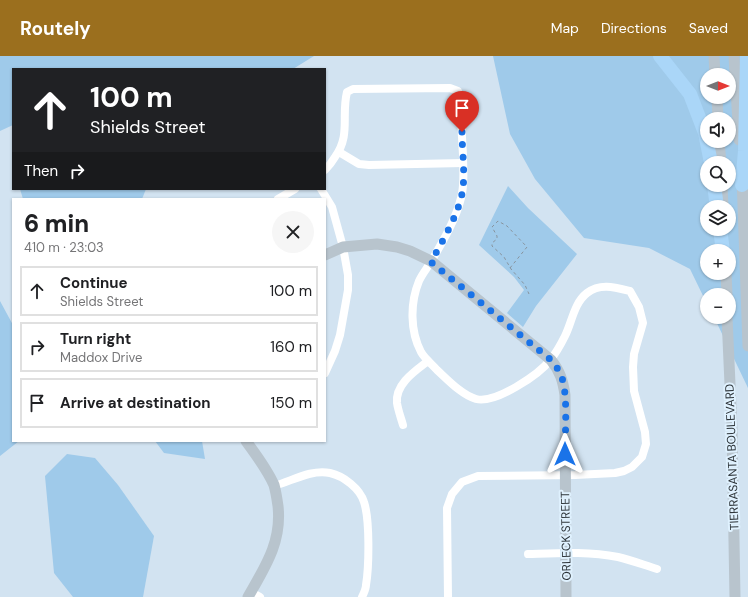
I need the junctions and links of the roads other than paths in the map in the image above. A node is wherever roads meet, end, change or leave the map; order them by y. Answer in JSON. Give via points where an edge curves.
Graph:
{"nodes":[{"id":1,"x":660,"y":56,"type":"edge"},
{"id":2,"x":714,"y":56,"type":"edge"},
{"id":3,"x":734,"y":56,"type":"edge"},
{"id":4,"x":746,"y":56,"type":"edge"},
{"id":5,"x":715,"y":68,"type":"edge"},
{"id":6,"x":339,"y":152,"type":"junction"},
{"id":7,"x":710,"y":156,"type":"edge"},
{"id":8,"x":463,"y":163,"type":"junction"},
{"id":9,"x":326,"y":169,"type":"edge"},
{"id":10,"x":742,"y":185,"type":"junction"},
{"id":11,"x":293,"y":190,"type":"edge"},
{"id":12,"x":322,"y":190,"type":"edge"},
{"id":13,"x":280,"y":198,"type":"edge"},
{"id":14,"x":343,"y":247,"type":"junction"},
{"id":15,"x":326,"y":255,"type":"edge"},
{"id":16,"x":431,"y":262,"type":"junction"},
{"id":17,"x":727,"y":324,"type":"edge"},
{"id":18,"x":748,"y":346,"type":"edge"},
{"id":19,"x":551,"y":360,"type":"junction"},
{"id":20,"x":428,"y":361,"type":"junction"},
{"id":21,"x":326,"y":371,"type":"edge"},
{"id":22,"x":402,"y":425,"type":"dead end"},
{"id":23,"x":247,"y":442,"type":"edge"},
{"id":24,"x":565,"y":475,"type":"junction"},
{"id":25,"x":274,"y":486,"type":"junction"},
{"id":26,"x":566,"y":553,"type":"junction"},
{"id":27,"x":528,"y":554,"type":"dead end"},
{"id":28,"x":657,"y":569,"type":"dead end"},
{"id":29,"x":253,"y":595,"type":"edge"},
{"id":30,"x":362,"y":597,"type":"edge"},
{"id":31,"x":448,"y":597,"type":"edge"},
{"id":32,"x":566,"y":597,"type":"edge"},
{"id":33,"x":735,"y":597,"type":"edge"}],
"edges":[{"from":1,"to":7,"type":"highway","via":[[690,94],[705,133]]},
{"from":2,"to":5,"type":"main road"},
{"from":3,"to":10,"type":"main road"},
{"from":4,"to":10,"type":"highway"},
{"from":6,"to":8,"type":"street","via":[[359,164],[369,165]]},
{"from":6,"to":8,"type":"street","via":[[346,130],[347,92],[360,88],[450,88],[458,92],[460,101]]},
{"from":6,"to":9,"type":"street"},
{"from":8,"to":16,"type":"street","via":[[463,189],[457,212]]},
{"from":10,"to":18,"type":"main road"},
{"from":11,"to":13,"type":"street"},
{"from":12,"to":14,"type":"street","via":[[332,208]]},
{"from":14,"to":15,"type":"main road","name":"ORLECK STREET"},
{"from":14,"to":16,"type":"main road","name":"ORLECK STREET","via":[[377,244],[397,247]]},
{"from":14,"to":21,"type":"street","via":[[348,290],[340,335]]},
{"from":16,"to":19,"type":"main road","name":"ORLECK STREET"},
{"from":16,"to":20,"type":"street","via":[[419,281],[413,303],[416,341]]},
{"from":17,"to":33,"type":"main road","name":"TIERRASANTA BOULEVARD"},
{"from":19,"to":20,"type":"street","via":[[524,382],[499,396],[485,400],[474,399],[462,392]]},
{"from":19,"to":24,"type":"main road","name":"ORLECK STREET","via":[[562,378],[565,395]]},
{"from":19,"to":24,"type":"street","via":[[566,335],[579,301],[584,295],[593,290],[613,286],[630,291],[639,307],[643,323],[633,367],[634,391],[645,432],[644,453],[636,464],[624,472]]},
{"from":20,"to":22,"type":"street","via":[[398,390],[397,403]]},
{"from":23,"to":25,"type":"main road"},
{"from":24,"to":26,"type":"main road","name":"ORLECK STREET"},
{"from":24,"to":31,"type":"street","via":[[478,476],[467,479],[458,486],[447,508]]},
{"from":25,"to":29,"type":"main road","via":[[279,513],[277,539]]},
{"from":25,"to":30,"type":"street","via":[[311,473],[331,473],[347,480],[355,488],[364,501],[367,516],[368,564]]},
{"from":26,"to":27,"type":"street"},
{"from":26,"to":28,"type":"street","via":[[617,557]]},
{"from":26,"to":32,"type":"main road","name":"ORLECK STREET"}]}
